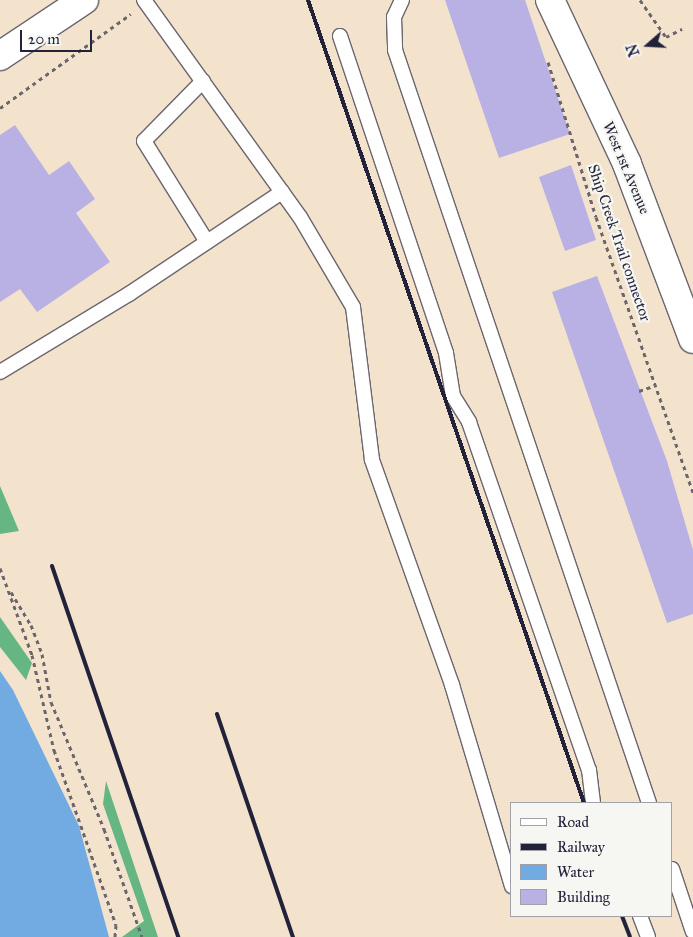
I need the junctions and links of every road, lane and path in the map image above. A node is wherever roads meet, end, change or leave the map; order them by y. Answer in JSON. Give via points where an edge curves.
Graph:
{"nodes":[{"id":1,"x":84,"y":0,"type":"edge"},
{"id":2,"x":402,"y":0,"type":"edge"},
{"id":3,"x":550,"y":0,"type":"edge"},
{"id":4,"x":640,"y":0,"type":"edge"},
{"id":5,"x":145,"y":2,"type":"edge"},
{"id":6,"x":682,"y":29,"type":"dead end"},
{"id":7,"x":340,"y":36,"type":"dead end"},
{"id":8,"x":545,"y":53,"type":"dead end"},
{"id":9,"x":0,"y":56,"type":"edge"},
{"id":10,"x":202,"y":81,"type":"junction"},
{"id":11,"x":0,"y":108,"type":"edge"},
{"id":12,"x":282,"y":192,"type":"junction"},
{"id":13,"x":207,"y":242,"type":"junction"},
{"id":14,"x":693,"y":339,"type":"edge"},
{"id":15,"x":0,"y":372,"type":"edge"},
{"id":16,"x":656,"y":385,"type":"junction"},
{"id":17,"x":639,"y":391,"type":"dead end"},
{"id":18,"x":693,"y":493,"type":"edge"},
{"id":19,"x":0,"y":568,"type":"edge"},
{"id":20,"x":0,"y":581,"type":"edge"},
{"id":21,"x":593,"y":802,"type":"edge"},
{"id":22,"x":649,"y":802,"type":"edge"},
{"id":23,"x":673,"y":873,"type":"edge"},
{"id":24,"x":510,"y":879,"type":"edge"},
{"id":25,"x":640,"y":917,"type":"edge"},
{"id":26,"x":693,"y":932,"type":"edge"},
{"id":27,"x":116,"y":937,"type":"edge"},
{"id":28,"x":142,"y":937,"type":"edge"},
{"id":29,"x":648,"y":937,"type":"edge"}],
"edges":[{"from":1,"to":9,"type":"street"},
{"from":2,"to":22,"type":"lane","via":[[394,17],[395,50]]},
{"from":3,"to":14,"type":"street","name":"West 1st Avenue","via":[[627,164]]},
{"from":4,"to":6,"type":"path","via":[[666,37]]},
{"from":5,"to":10,"type":"lane"},
{"from":5,"to":11,"type":"path"},
{"from":7,"to":21,"type":"lane","via":[[446,353],[453,396],[469,422],[589,770]]},
{"from":8,"to":16,"type":"path","name":"Ship Creek Trail connector","via":[[596,217]]},
{"from":10,"to":12,"type":"lane"},
{"from":10,"to":13,"type":"lane","via":[[144,141]]},
{"from":12,"to":13,"type":"lane"},
{"from":12,"to":24,"type":"lane","via":[[353,307],[372,460],[452,685]]},
{"from":13,"to":15,"type":"lane","via":[[129,294]]},
{"from":16,"to":17,"type":"path"},
{"from":16,"to":18,"type":"path","name":"Ship Creek Trail connector"},
{"from":19,"to":27,"type":"path","via":[[32,655],[54,750],[116,925]]},
{"from":20,"to":28,"type":"path","via":[[8,587],[31,625],[42,654],[51,702],[104,829]]},
{"from":23,"to":26,"type":"lane"},
{"from":25,"to":29,"type":"lane"}]}
